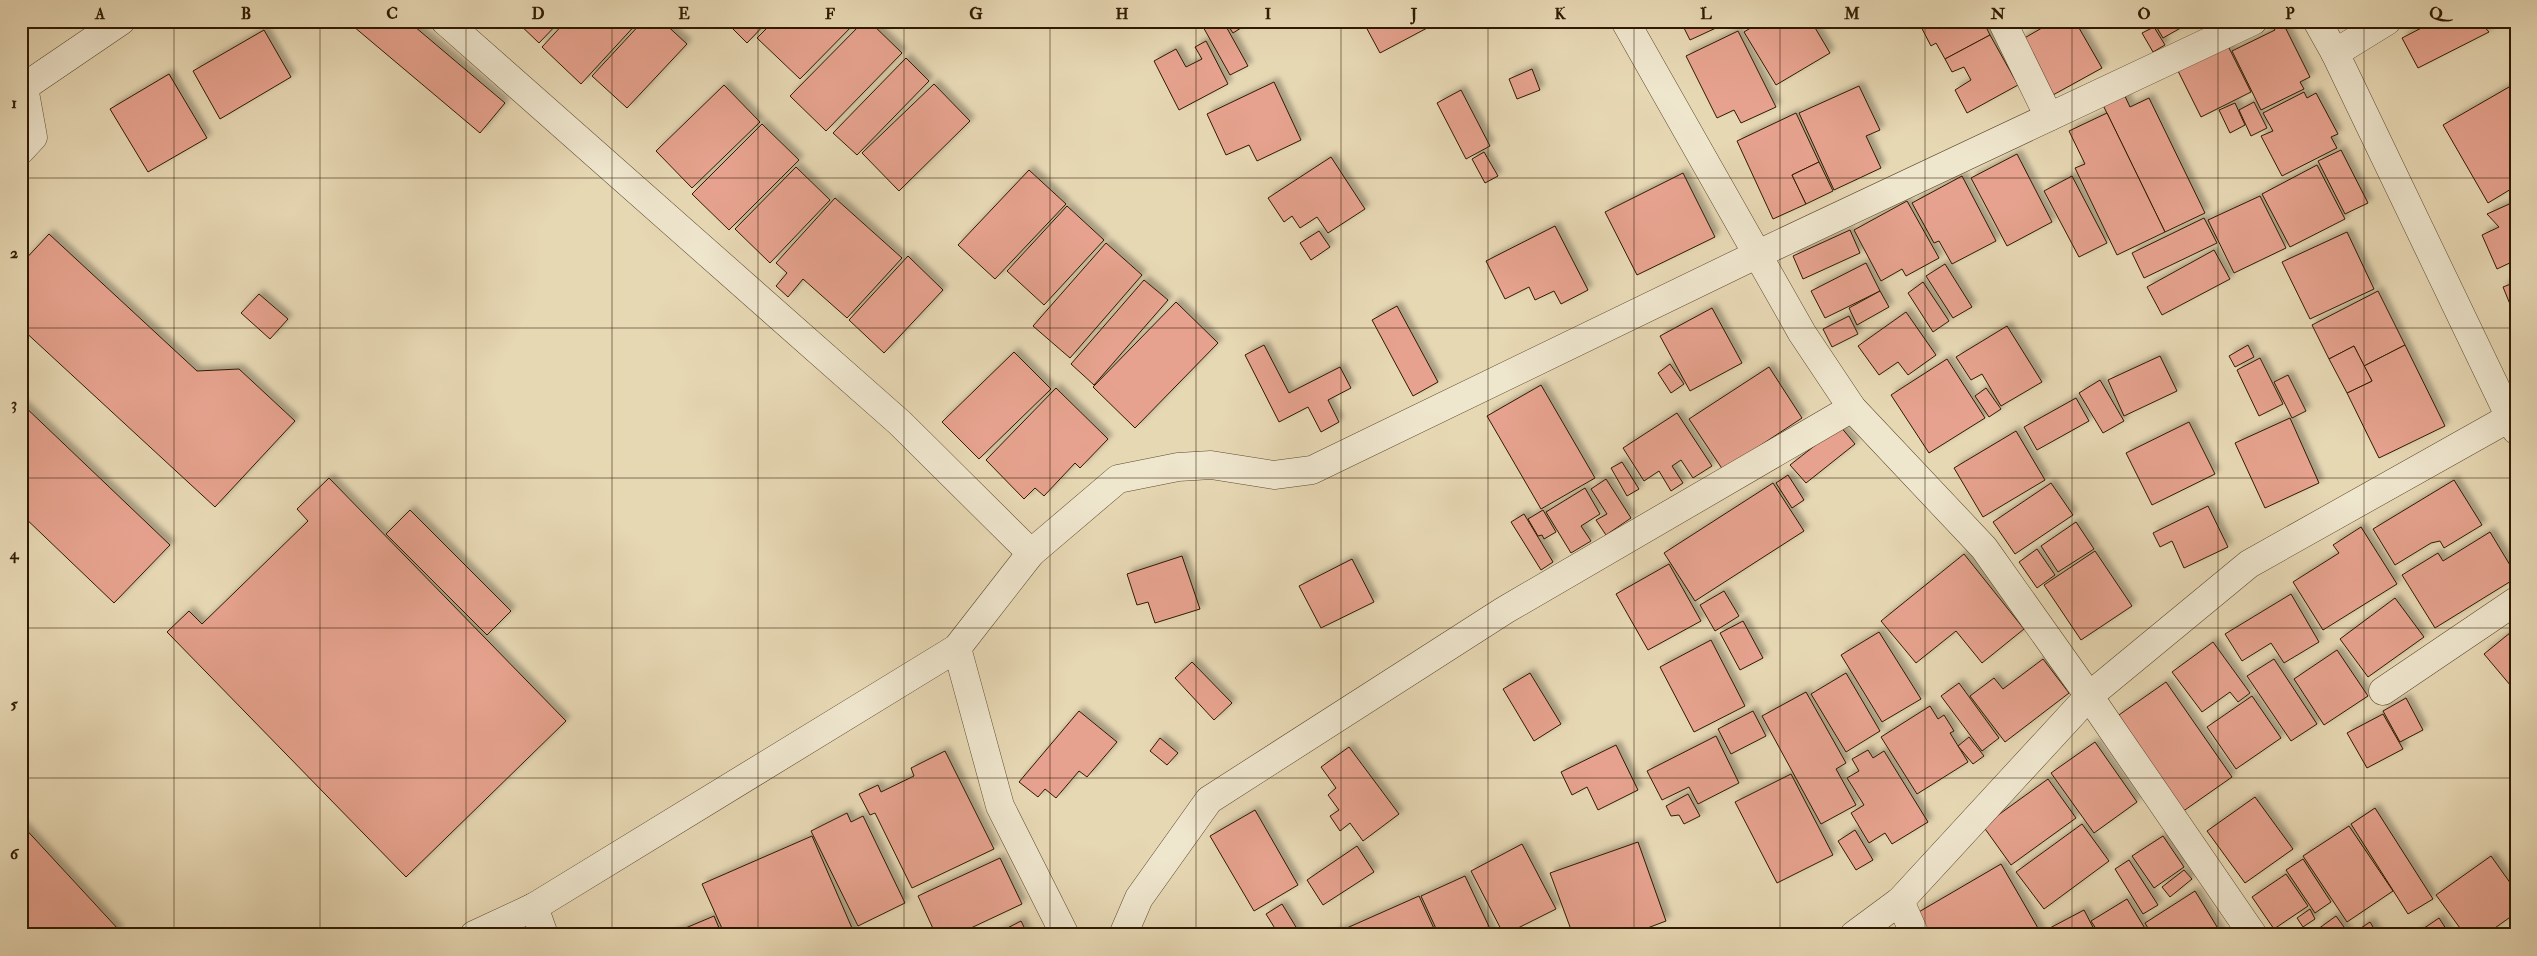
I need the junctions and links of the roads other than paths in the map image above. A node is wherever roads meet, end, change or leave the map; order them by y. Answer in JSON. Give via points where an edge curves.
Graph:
{"nodes":[{"id":1,"x":121,"y":21,"type":"edge"},
{"id":2,"x":445,"y":21,"type":"edge"},
{"id":3,"x":1625,"y":21,"type":"edge"},
{"id":4,"x":2002,"y":21,"type":"edge"},
{"id":5,"x":2252,"y":21,"type":"edge"},
{"id":6,"x":2317,"y":21,"type":"edge"},
{"id":7,"x":2387,"y":21,"type":"edge"},
{"id":8,"x":2335,"y":53,"type":"junction"},
{"id":9,"x":22,"y":86,"type":"edge"},
{"id":10,"x":2049,"y":117,"type":"junction"},
{"id":11,"x":21,"y":150,"type":"edge"},
{"id":12,"x":1756,"y":255,"type":"junction"},
{"id":13,"x":2505,"y":381,"type":"edge"},
{"id":14,"x":1852,"y":408,"type":"junction"},
{"id":15,"x":2512,"y":424,"type":"edge"},
{"id":16,"x":1031,"y":553,"type":"junction"},
{"id":17,"x":2516,"y":601,"type":"edge"},
{"id":18,"x":957,"y":648,"type":"junction"},
{"id":19,"x":2384,"y":691,"type":"dead end"},
{"id":20,"x":2089,"y":696,"type":"junction"},
{"id":21,"x":1900,"y":901,"type":"junction"},
{"id":22,"x":534,"y":907,"type":"junction"},
{"id":23,"x":474,"y":935,"type":"edge"},
{"id":24,"x":544,"y":935,"type":"edge"},
{"id":25,"x":1065,"y":935,"type":"edge"},
{"id":26,"x":1123,"y":935,"type":"edge"},
{"id":27,"x":1854,"y":935,"type":"edge"},
{"id":28,"x":1915,"y":935,"type":"edge"},
{"id":29,"x":2253,"y":935,"type":"edge"}],
"edges":[{"from":1,"to":9,"type":"street"},
{"from":2,"to":16,"type":"street","via":[[900,423]]},
{"from":3,"to":12,"type":"street"},
{"from":4,"to":10,"type":"street"},
{"from":5,"to":10,"type":"street"},
{"from":6,"to":8,"type":"street"},
{"from":7,"to":8,"type":"street"},
{"from":8,"to":13,"type":"street"},
{"from":9,"to":11,"type":"street","via":[[33,138]]},
{"from":10,"to":12,"type":"street"},
{"from":12,"to":14,"type":"street"},
{"from":12,"to":16,"type":"street","via":[[1312,470],[1274,474],[1211,465],[1178,467],[1118,479]]},
{"from":13,"to":15,"type":"street"},
{"from":14,"to":20,"type":"street","via":[[1984,548]]},
{"from":14,"to":26,"type":"street","via":[[1505,610],[1210,800],[1139,898]]},
{"from":15,"to":20,"type":"street","via":[[2249,564]]},
{"from":16,"to":18,"type":"street"},
{"from":17,"to":19,"type":"street"},
{"from":18,"to":22,"type":"street"},
{"from":18,"to":25,"type":"street","via":[[1000,806]]},
{"from":20,"to":21,"type":"street"},
{"from":20,"to":29,"type":"street"},
{"from":21,"to":27,"type":"street"},
{"from":21,"to":28,"type":"street"},
{"from":22,"to":23,"type":"street"},
{"from":22,"to":24,"type":"street"}]}
